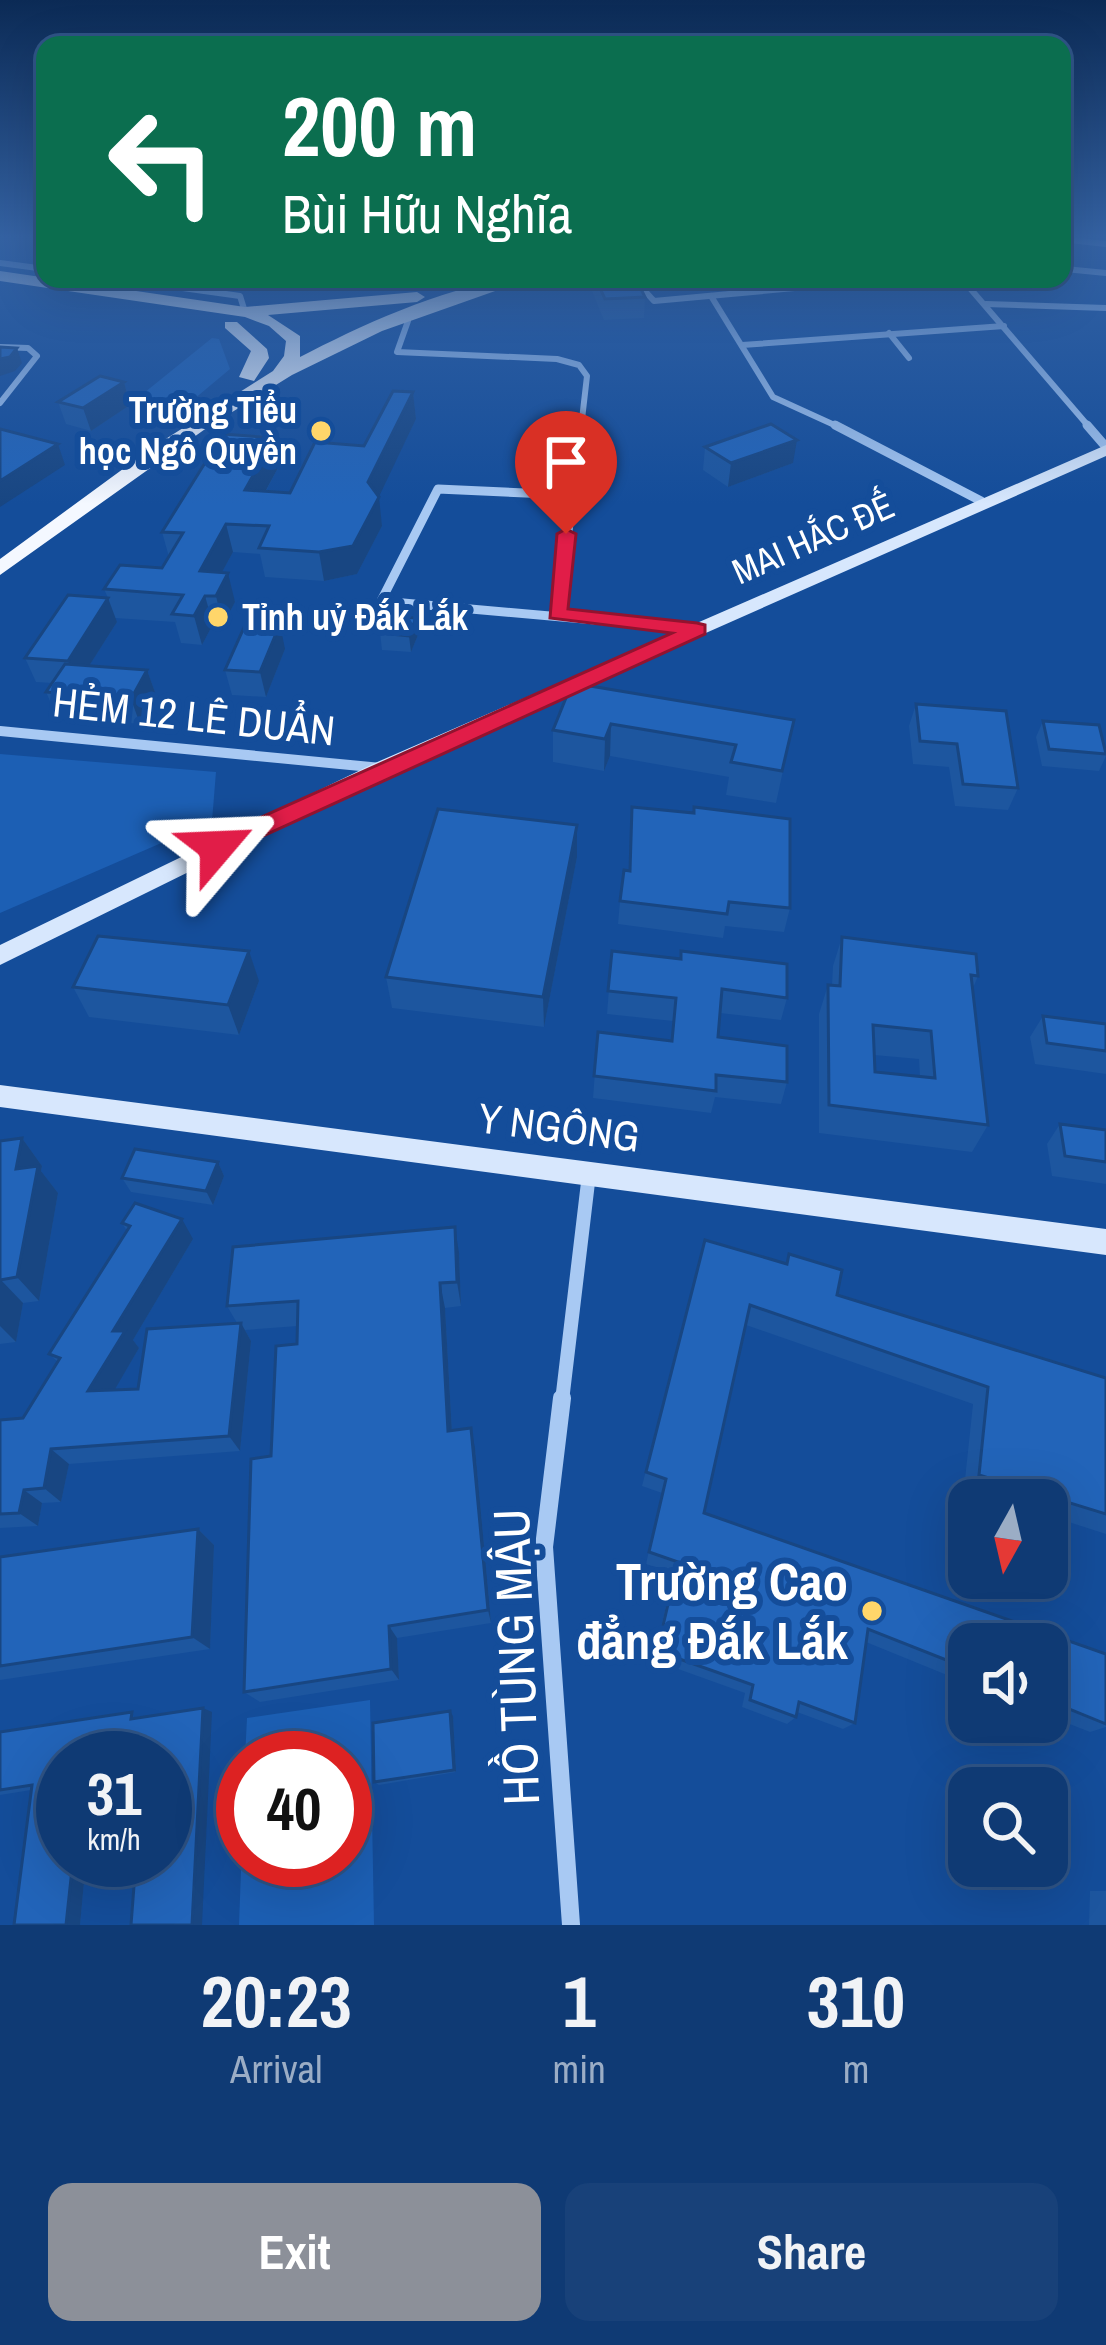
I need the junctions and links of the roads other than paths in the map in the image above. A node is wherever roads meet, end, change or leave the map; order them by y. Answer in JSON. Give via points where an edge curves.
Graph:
{"nodes":[{"id":1,"x":243,"y":325,"type":"edge"},
{"id":2,"x":278,"y":325,"type":"edge"},
{"id":3,"x":353,"y":325,"type":"edge"},
{"id":4,"x":384,"y":325,"type":"edge"},
{"id":5,"x":407,"y":325,"type":"edge"},
{"id":6,"x":729,"y":325,"type":"edge"},
{"id":7,"x":1004,"y":326,"type":"joint"},
{"id":8,"x":889,"y":333,"type":"junction"},
{"id":9,"x":742,"y":345,"type":"junction"},
{"id":10,"x":0,"y":347,"type":"edge"},
{"id":11,"x":294,"y":350,"type":"junction"},
{"id":12,"x":909,"y":358,"type":"dead end"},
{"id":13,"x":248,"y":377,"type":"junction"},
{"id":14,"x":278,"y":378,"type":"junction"},
{"id":15,"x":0,"y":404,"type":"edge"},
{"id":16,"x":175,"y":440,"type":"junction"},
{"id":17,"x":1106,"y":448,"type":"edge"},
{"id":18,"x":571,"y":495,"type":"junction"},
{"id":19,"x":981,"y":501,"type":"junction"},
{"id":20,"x":0,"y":569,"type":"edge"},
{"id":21,"x":558,"y":614,"type":"junction"},
{"id":22,"x":697,"y":630,"type":"junction"},
{"id":23,"x":0,"y":730,"type":"edge"},
{"id":24,"x":382,"y":768,"type":"junction"},
{"id":25,"x":93,"y":906,"type":"junction"},
{"id":26,"x":0,"y":941,"type":"edge"},
{"id":27,"x":0,"y":956,"type":"edge"},
{"id":28,"x":0,"y":1096,"type":"edge"},
{"id":29,"x":590,"y":1173,"type":"junction"},
{"id":30,"x":1106,"y":1241,"type":"edge"},
{"id":31,"x":571,"y":1925,"type":"edge"}],
"edges":[{"from":1,"to":13,"type":"main road","via":[[259,349]]},
{"from":2,"to":11,"type":"main road"},
{"from":3,"to":11,"type":"main road"},
{"from":4,"to":14,"type":"main road"},
{"from":5,"to":18,"type":"street","via":[[398,352],[578,365],[587,376]]},
{"from":6,"to":9,"type":"street"},
{"from":7,"to":8,"type":"street"},
{"from":7,"to":17,"type":"street"},
{"from":8,"to":9,"type":"street"},
{"from":8,"to":12,"type":"street"},
{"from":9,"to":19,"type":"street","via":[[773,397]]},
{"from":10,"to":15,"type":"street","via":[[37,356]]},
{"from":11,"to":13,"type":"main road"},
{"from":11,"to":14,"type":"main road"},
{"from":13,"to":16,"type":"main road"},
{"from":14,"to":16,"type":"main road"},
{"from":16,"to":20,"type":"main road"},
{"from":17,"to":19,"type":"street","name":"MAI HẮC ĐẾ"},
{"from":18,"to":21,"type":"street"},
{"from":18,"to":21,"type":"street","via":[[438,489],[381,601]]},
{"from":19,"to":22,"type":"street","name":"MAI HẮC ĐẾ"},
{"from":21,"to":22,"type":"street"},
{"from":22,"to":24,"type":"street","name":"MAI HẮC ĐẾ"},
{"from":23,"to":24,"type":"street","name":"HẺM 12 LÊ DUẨN"},
{"from":24,"to":25,"type":"street","name":"MAI HẮC ĐẾ"},
{"from":25,"to":26,"type":"street","name":"MAI HẮC ĐẾ"},
{"from":25,"to":27,"type":"street","name":"MAI HẮC ĐẾ"},
{"from":28,"to":29,"type":"street","name":"Y NGÔNG"},
{"from":29,"to":30,"type":"street","name":"Y NGÔNG"},
{"from":29,"to":31,"type":"street","name":"HỒ TÙNG MẬU","via":[[544,1547]]}]}
